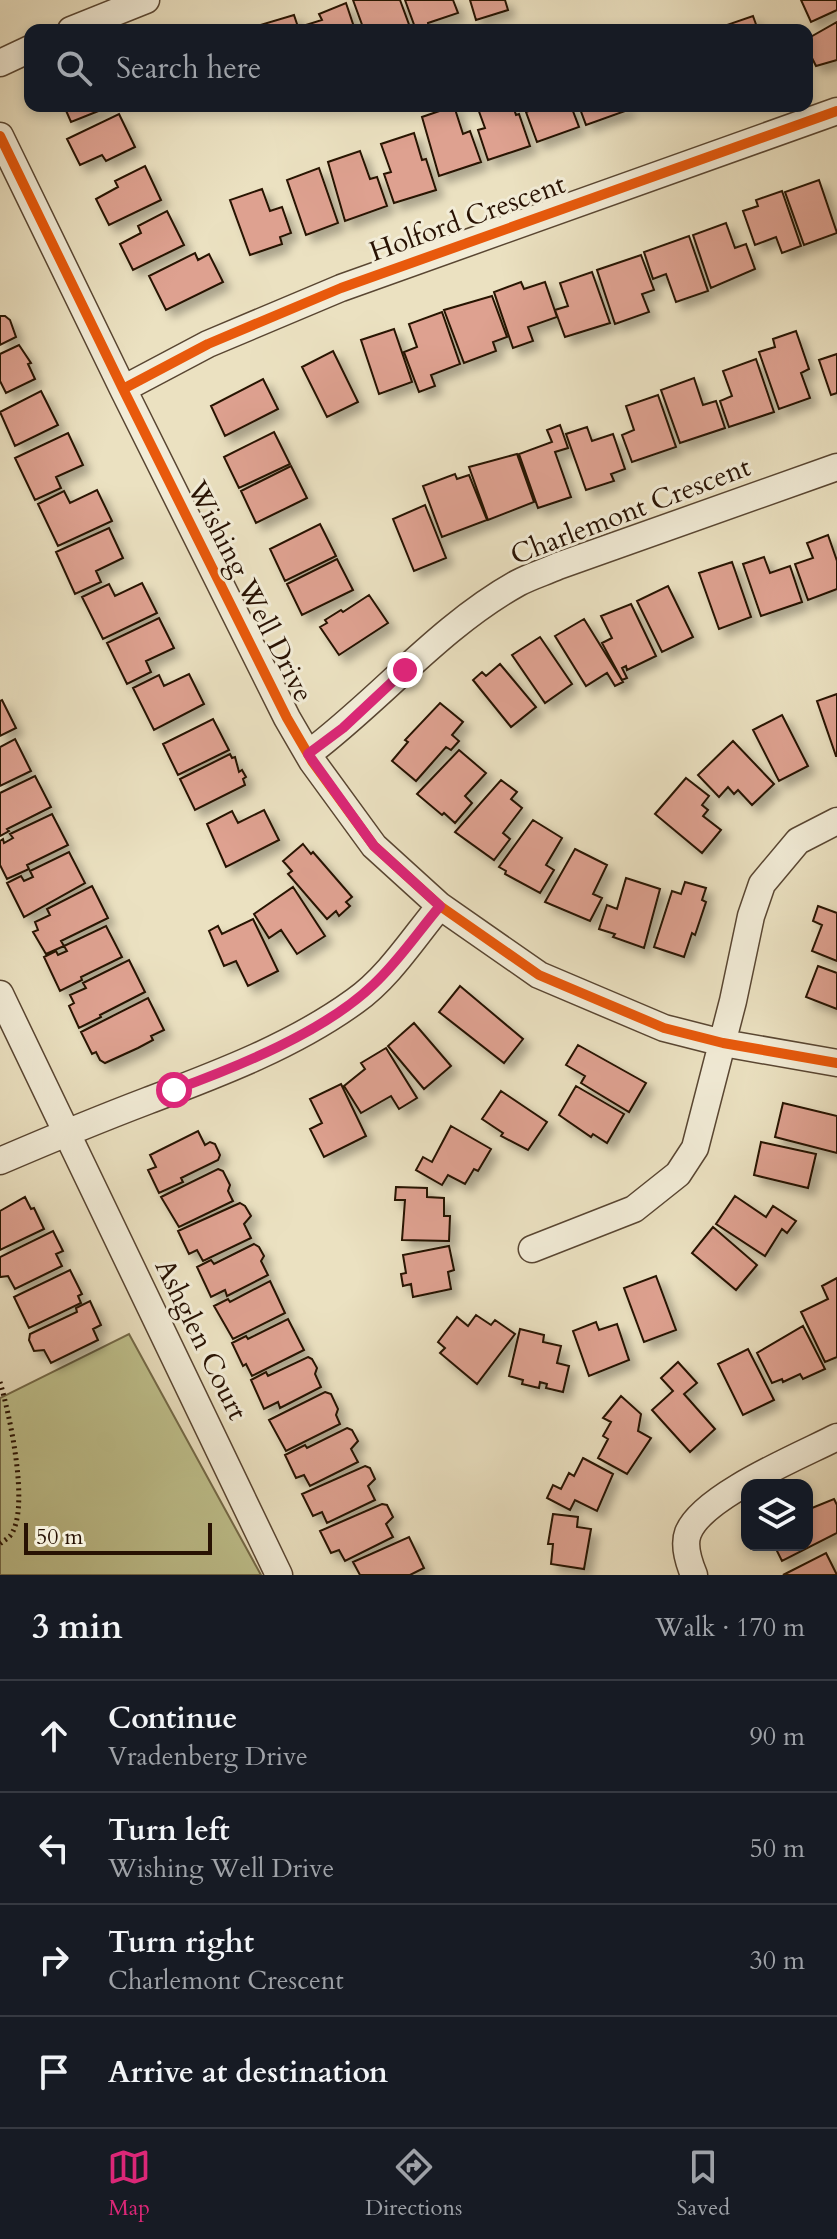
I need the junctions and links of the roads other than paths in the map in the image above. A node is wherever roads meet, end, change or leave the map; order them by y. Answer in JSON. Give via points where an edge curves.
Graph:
{"nodes":[{"id":1,"x":146,"y":0,"type":"edge"},
{"id":2,"x":86,"y":24,"type":"edge"},
{"id":3,"x":24,"y":52,"type":"edge"},
{"id":4,"x":0,"y":63,"type":"edge"},
{"id":5,"x":837,"y":111,"type":"edge"},
{"id":6,"x":0,"y":136,"type":"edge"},
{"id":7,"x":123,"y":389,"type":"junction"},
{"id":8,"x":837,"y":467,"type":"edge"},
{"id":9,"x":308,"y":754,"type":"junction"},
{"id":10,"x":837,"y":821,"type":"edge"},
{"id":11,"x":440,"y":906,"type":"junction"},
{"id":12,"x":0,"y":994,"type":"edge"},
{"id":13,"x":723,"y":1043,"type":"junction"},
{"id":14,"x":837,"y":1063,"type":"edge"},
{"id":15,"x":67,"y":1132,"type":"junction"},
{"id":16,"x":0,"y":1161,"type":"edge"},
{"id":17,"x":532,"y":1249,"type":"dead end"},
{"id":18,"x":837,"y":1437,"type":"edge"},
{"id":19,"x":279,"y":1575,"type":"edge"},
{"id":20,"x":694,"y":1575,"type":"edge"}],
"edges":[{"from":1,"to":2,"type":"street"},
{"from":3,"to":4,"type":"street"},
{"from":5,"to":7,"type":"street","name":"Holford Crescent","via":[[341,288],[220,339]]},
{"from":6,"to":7,"type":"street","name":"Wishing Well Drive"},
{"from":7,"to":9,"type":"street","name":"Wishing Well Drive"},
{"from":8,"to":9,"type":"street","name":"Charlemont Crescent","via":[[519,583],[457,625]]},
{"from":9,"to":11,"type":"street","name":"Wishing Well Drive","via":[[374,846]]},
{"from":10,"to":13,"type":"street","via":[[798,841],[762,884]]},
{"from":11,"to":13,"type":"street","name":"Wishing Well Drive","via":[[539,975],[664,1028]]},
{"from":11,"to":15,"type":"street","via":[[376,983],[300,1035],[219,1074]]},
{"from":12,"to":15,"type":"street","name":"Ashglen Court"},
{"from":13,"to":14,"type":"street","name":"Wishing Well Drive"},
{"from":13,"to":17,"type":"street","via":[[695,1148],[678,1174],[634,1209]]},
{"from":15,"to":16,"type":"street"},
{"from":15,"to":19,"type":"street","name":"Ashglen Court"},
{"from":18,"to":20,"type":"street","via":[[735,1489],[704,1512],[687,1533]]}]}
